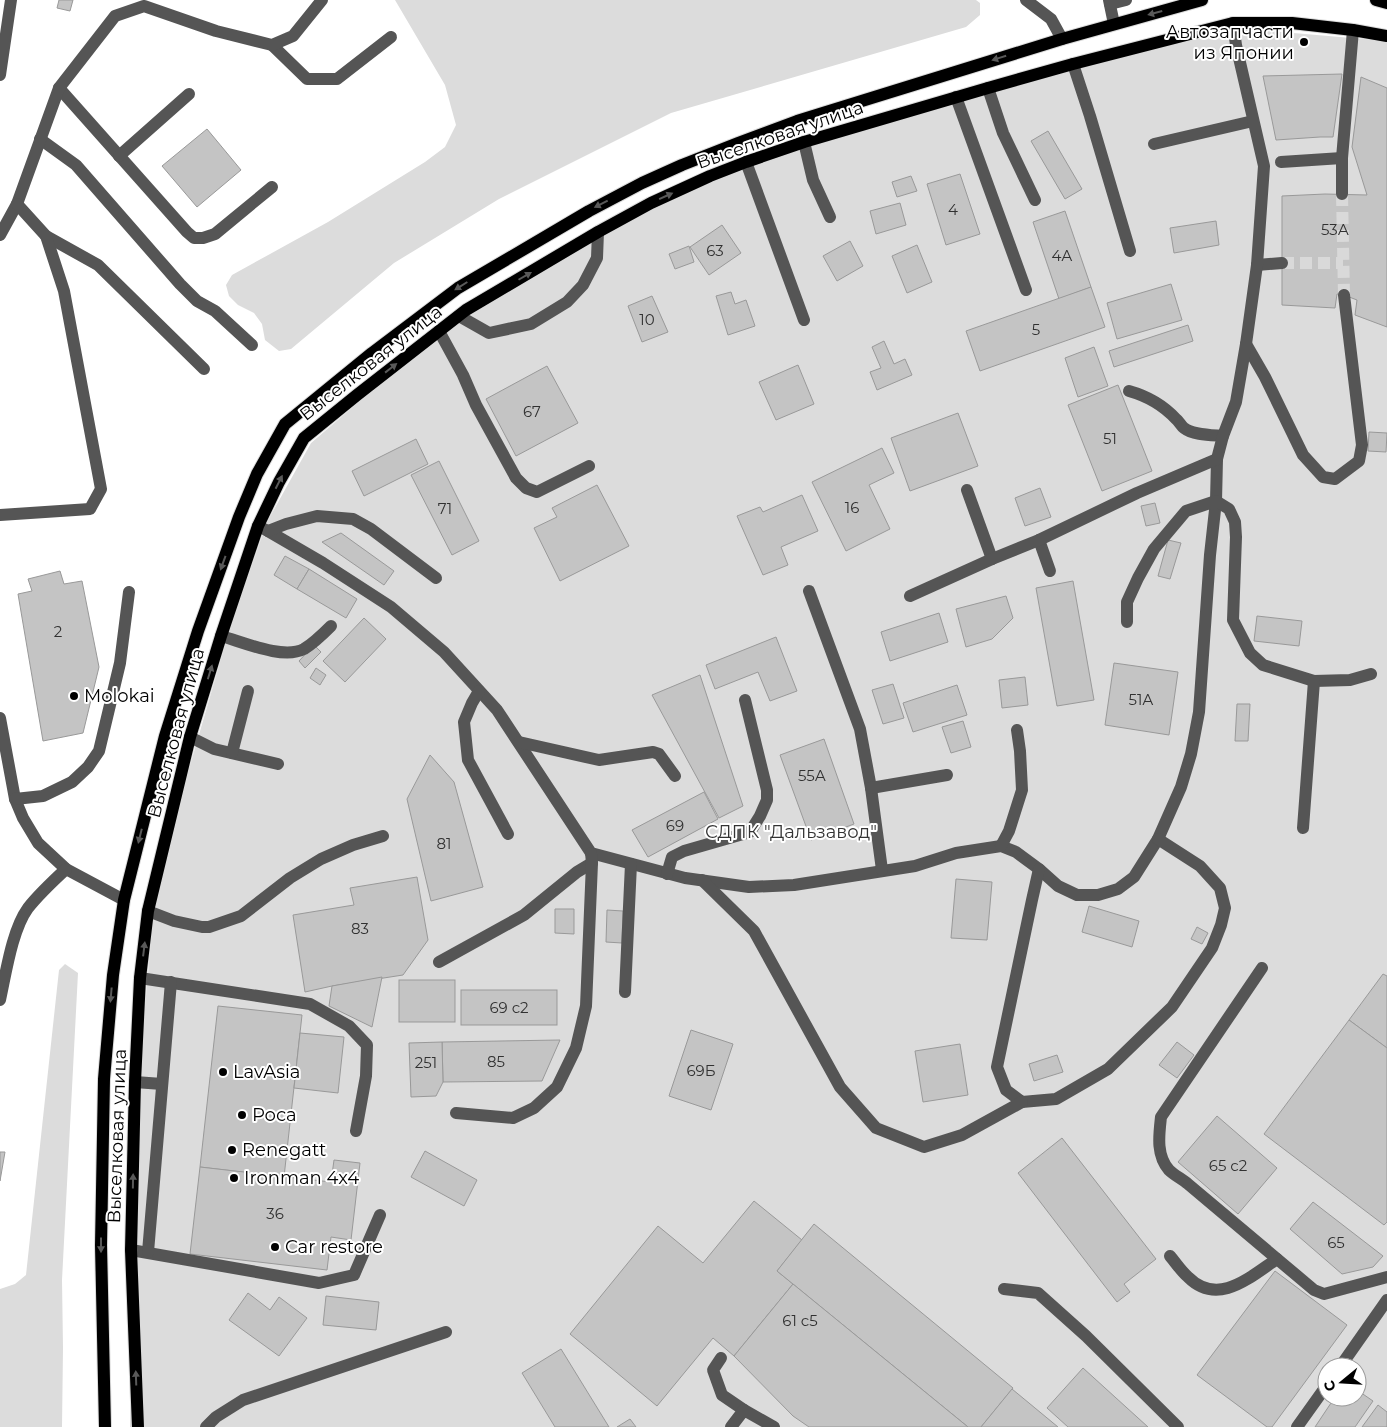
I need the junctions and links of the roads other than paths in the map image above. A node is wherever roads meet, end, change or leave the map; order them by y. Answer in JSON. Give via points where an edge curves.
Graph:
{"nodes":[{"id":1,"x":322,"y":0,"type":"edge"},
{"id":2,"x":1026,"y":0,"type":"edge"},
{"id":3,"x":1126,"y":0,"type":"edge"},
{"id":4,"x":1202,"y":0,"type":"edge"},
{"id":5,"x":1376,"y":0,"type":"edge"},
{"id":6,"x":8,"y":2,"type":"edge"},
{"id":7,"x":1109,"y":2,"type":"edge"},
{"id":8,"x":1387,"y":2,"type":"edge"},
{"id":9,"x":1233,"y":23,"type":"junction"},
{"id":10,"x":1114,"y":24,"type":"junction"},
{"id":11,"x":1353,"y":30,"type":"junction"},
{"id":12,"x":1387,"y":36,"type":"edge"},
{"id":13,"x":391,"y":37,"type":"dead end"},
{"id":14,"x":1062,"y":39,"type":"junction"},
{"id":15,"x":272,"y":45,"type":"junction"},
{"id":16,"x":1073,"y":64,"type":"junction"},
{"id":17,"x":0,"y":75,"type":"edge"},
{"id":18,"x":59,"y":88,"type":"junction"},
{"id":19,"x":988,"y":88,"type":"junction"},
{"id":20,"x":189,"y":94,"type":"dead end"},
{"id":21,"x":956,"y":97,"type":"junction"},
{"id":22,"x":1254,"y":121,"type":"junction"},
{"id":23,"x":40,"y":138,"type":"junction"},
{"id":24,"x":804,"y":142,"type":"junction"},
{"id":25,"x":1154,"y":144,"type":"dead end"},
{"id":26,"x":119,"y":156,"type":"junction"},
{"id":27,"x":1342,"y":158,"type":"junction"},
{"id":28,"x":746,"y":162,"type":"junction"},
{"id":29,"x":1280,"y":162,"type":"dead end"},
{"id":30,"x":272,"y":187,"type":"dead end"},
{"id":31,"x":1342,"y":194,"type":"tunnel mouth"},
{"id":32,"x":1035,"y":200,"type":"dead end"},
{"id":33,"x":17,"y":204,"type":"junction"},
{"id":34,"x":830,"y":217,"type":"dead end"},
{"id":35,"x":598,"y":232,"type":"junction"},
{"id":36,"x":0,"y":235,"type":"edge"},
{"id":37,"x":46,"y":236,"type":"junction"},
{"id":38,"x":1130,"y":251,"type":"dead end"},
{"id":39,"x":1282,"y":263,"type":"tunnel mouth"},
{"id":40,"x":1257,"y":265,"type":"junction"},
{"id":41,"x":1026,"y":290,"type":"dead end"},
{"id":42,"x":1344,"y":295,"type":"tunnel mouth"},
{"id":43,"x":459,"y":316,"type":"dead end"},
{"id":44,"x":804,"y":320,"type":"dead end"},
{"id":45,"x":439,"y":331,"type":"junction"},
{"id":46,"x":1246,"y":344,"type":"junction"},
{"id":47,"x":252,"y":345,"type":"dead end"},
{"id":48,"x":204,"y":368,"type":"dead end"},
{"id":49,"x":1129,"y":391,"type":"dead end"},
{"id":50,"x":1222,"y":436,"type":"junction"},
{"id":51,"x":1216,"y":459,"type":"junction"},
{"id":52,"x":588,"y":466,"type":"dead end"},
{"id":53,"x":967,"y":490,"type":"dead end"},
{"id":54,"x":1216,"y":501,"type":"junction"},
{"id":55,"x":0,"y":515,"type":"edge"},
{"id":56,"x":263,"y":528,"type":"junction"},
{"id":57,"x":1039,"y":540,"type":"junction"},
{"id":58,"x":992,"y":559,"type":"junction"},
{"id":59,"x":1050,"y":571,"type":"dead end"},
{"id":60,"x":436,"y":578,"type":"dead end"},
{"id":61,"x":809,"y":591,"type":"dead end"},
{"id":62,"x":129,"y":592,"type":"dead end"},
{"id":63,"x":910,"y":596,"type":"dead end"},
{"id":64,"x":1128,"y":622,"type":"dead end"},
{"id":65,"x":331,"y":626,"type":"dead end"},
{"id":66,"x":221,"y":636,"type":"junction"},
{"id":67,"x":1371,"y":674,"type":"dead end"},
{"id":68,"x":1314,"y":681,"type":"junction"},
{"id":69,"x":248,"y":691,"type":"dead end"},
{"id":70,"x":479,"y":691,"type":"junction"},
{"id":71,"x":745,"y":700,"type":"dead end"},
{"id":72,"x":0,"y":718,"type":"edge"},
{"id":73,"x":1017,"y":730,"type":"dead end"},
{"id":74,"x":190,"y":737,"type":"junction"},
{"id":75,"x":519,"y":742,"type":"junction"},
{"id":76,"x":232,"y":753,"type":"junction"},
{"id":77,"x":278,"y":764,"type":"dead end"},
{"id":78,"x":947,"y":775,"type":"dead end"},
{"id":79,"x":675,"y":776,"type":"dead end"},
{"id":80,"x":871,"y":788,"type":"junction"},
{"id":81,"x":15,"y":799,"type":"junction"},
{"id":82,"x":1303,"y":828,"type":"dead end"},
{"id":83,"x":508,"y":834,"type":"dead end"},
{"id":84,"x":383,"y":836,"type":"dead end"},
{"id":85,"x":1158,"y":839,"type":"junction"},
{"id":86,"x":1001,"y":846,"type":"junction"},
{"id":87,"x":591,"y":858,"type":"junction"},
{"id":88,"x":631,"y":864,"type":"junction"},
{"id":89,"x":66,"y":869,"type":"junction"},
{"id":90,"x":1039,"y":869,"type":"junction"},
{"id":91,"x":882,"y":870,"type":"junction"},
{"id":92,"x":667,"y":874,"type":"junction"},
{"id":93,"x":702,"y":880,"type":"junction"},
{"id":94,"x":124,"y":900,"type":"junction"},
{"id":95,"x":148,"y":911,"type":"junction"},
{"id":96,"x":439,"y":962,"type":"dead end"},
{"id":97,"x":1262,"y":968,"type":"dead end"},
{"id":98,"x":140,"y":978,"type":"junction"},
{"id":99,"x":171,"y":982,"type":"junction"},
{"id":100,"x":625,"y":992,"type":"dead end"},
{"id":101,"x":0,"y":1000,"type":"edge"},
{"id":102,"x":135,"y":1082,"type":"junction"},
{"id":103,"x":162,"y":1084,"type":"junction"},
{"id":104,"x":1022,"y":1102,"type":"junction"},
{"id":105,"x":456,"y":1112,"type":"dead end"},
{"id":106,"x":356,"y":1131,"type":"dead end"},
{"id":107,"x":380,"y":1216,"type":"dead end"},
{"id":108,"x":131,"y":1250,"type":"junction"},
{"id":109,"x":148,"y":1252,"type":"junction"},
{"id":110,"x":1170,"y":1256,"type":"dead end"},
{"id":111,"x":1277,"y":1258,"type":"junction"},
{"id":112,"x":1387,"y":1278,"type":"edge"},
{"id":113,"x":1004,"y":1289,"type":"dead end"},
{"id":114,"x":1386,"y":1305,"type":"edge"},
{"id":115,"x":446,"y":1332,"type":"dead end"},
{"id":116,"x":1347,"y":1357,"type":"edge"},
{"id":117,"x":721,"y":1358,"type":"dead end"},
{"id":118,"x":1317,"y":1399,"type":"edge"},
{"id":119,"x":744,"y":1410,"type":"junction"},
{"id":120,"x":105,"y":1427,"type":"edge"},
{"id":121,"x":138,"y":1427,"type":"edge"},
{"id":122,"x":206,"y":1427,"type":"edge"},
{"id":123,"x":731,"y":1427,"type":"edge"},
{"id":124,"x":774,"y":1427,"type":"edge"},
{"id":125,"x":1178,"y":1427,"type":"edge"},
{"id":126,"x":1297,"y":1427,"type":"edge"}],
"edges":[{"from":1,"to":15,"type":"street","via":[[293,36]]},
{"from":2,"to":14,"type":"street","via":[[1050,19]]},
{"from":3,"to":7,"type":"street"},
{"from":4,"to":10,"type":"main road","name":"Выселковая улица","one_way":true},
{"from":5,"to":8,"type":"main road"},
{"from":6,"to":17,"type":"street"},
{"from":7,"to":10,"type":"street"},
{"from":9,"to":11,"type":"main road","name":"Выселковая улица","via":[[1292,23]]},
{"from":9,"to":16,"type":"main road","name":"Выселковая улица"},
{"from":9,"to":22,"type":"street"},
{"from":10,"to":14,"type":"main road","name":"Выселковая улица"},
{"from":11,"to":12,"type":"main road","name":"Выселковая улица"},
{"from":11,"to":27,"type":"street"},
{"from":13,"to":15,"type":"street","via":[[336,79],[306,80]]},
{"from":14,"to":94,"type":"main road","name":"Выселковая улица","one_way":true,"via":[[797,121],[682,165],[642,184],[589,211],[458,288],[372,352],[285,424],[257,474],[198,631],[165,736]]},
{"from":15,"to":18,"type":"street","via":[[216,31],[144,6],[115,16]]},
{"from":16,"to":19,"type":"main road","name":"Выселковая улица"},
{"from":16,"to":38,"type":"street"},
{"from":18,"to":23,"type":"street"},
{"from":18,"to":26,"type":"street"},
{"from":19,"to":21,"type":"main road","name":"Выселковая улица"},
{"from":19,"to":32,"type":"street","via":[[1004,133]]},
{"from":20,"to":26,"type":"street"},
{"from":21,"to":24,"type":"main road","name":"Выселковая улица"},
{"from":21,"to":41,"type":"street"},
{"from":22,"to":25,"type":"street"},
{"from":22,"to":40,"type":"street","via":[[1264,166]]},
{"from":23,"to":33,"type":"street"},
{"from":23,"to":47,"type":"street","via":[[76,164],[197,301],[215,310]]},
{"from":24,"to":28,"type":"main road","name":"Выселковая улица"},
{"from":24,"to":34,"type":"street","via":[[813,180]]},
{"from":26,"to":30,"type":"street","via":[[194,238],[215,234]]},
{"from":27,"to":29,"type":"street"},
{"from":27,"to":31,"type":"street"},
{"from":35,"to":28,"type":"main road","name":"Выселковая улица","one_way":true,"via":[[651,203]]},
{"from":28,"to":44,"type":"street"},
{"from":33,"to":36,"type":"street"},
{"from":33,"to":37,"type":"street"},
{"from":35,"to":43,"type":"street","via":[[597,258],[583,285],[567,302],[531,324],[489,333]]},
{"from":45,"to":35,"type":"main road","name":"Выселковая улица","one_way":true,"via":[[466,310]]},
{"from":37,"to":48,"type":"street","via":[[98,265]]},
{"from":37,"to":55,"type":"street","via":[[64,291],[101,489],[90,509]]},
{"from":39,"to":40,"type":"street"},
{"from":40,"to":46,"type":"street"},
{"from":42,"to":46,"type":"street","via":[[1362,445],[1360,461],[1335,479],[1323,477],[1303,455]]},
{"from":45,"to":52,"type":"street","via":[[507,462],[526,488],[537,492]]},
{"from":56,"to":45,"type":"main road","name":"Выселковая улица","one_way":true,"via":[[279,482],[304,438]]},
{"from":46,"to":50,"type":"street","via":[[1236,402]]},
{"from":49,"to":50,"type":"street","via":[[1163,407],[1184,428]]},
{"from":50,"to":51,"type":"street"},
{"from":51,"to":54,"type":"street"},
{"from":51,"to":57,"type":"street"},
{"from":53,"to":58,"type":"street"},
{"from":54,"to":64,"type":"street","via":[[1186,511],[1154,549],[1127,602]]},
{"from":54,"to":68,"type":"street","via":[[1229,509],[1235,522],[1233,620],[1250,653],[1263,665]]},
{"from":54,"to":85,"type":"street","via":[[1199,712],[1181,787]]},
{"from":56,"to":60,"type":"street","via":[[318,516],[353,519]]},
{"from":56,"to":66,"type":"main road","name":"Выселковая улица"},
{"from":56,"to":70,"type":"street","via":[[391,607],[444,652]]},
{"from":57,"to":58,"type":"street"},
{"from":57,"to":59,"type":"street"},
{"from":58,"to":63,"type":"street"},
{"from":61,"to":80,"type":"street","via":[[860,729]]},
{"from":62,"to":81,"type":"street","via":[[120,663],[99,751],[72,782],[43,796]]},
{"from":65,"to":66,"type":"street","via":[[306,648],[289,653],[278,653]]},
{"from":74,"to":66,"type":"main road","name":"Выселковая улица","one_way":true},
{"from":67,"to":68,"type":"street","via":[[1350,680]]},
{"from":68,"to":82,"type":"street"},
{"from":69,"to":76,"type":"street"},
{"from":70,"to":75,"type":"street"},
{"from":70,"to":83,"type":"street","via":[[464,722],[468,760]]},
{"from":71,"to":92,"type":"street","via":[[767,790],[764,808],[750,832],[672,857]]},
{"from":72,"to":81,"type":"street"},
{"from":73,"to":86,"type":"street","via":[[1022,790]]},
{"from":74,"to":76,"type":"street"},
{"from":74,"to":95,"type":"main road","name":"Выселковая улица"},
{"from":75,"to":79,"type":"street","via":[[599,760],[653,752],[659,754]]},
{"from":75,"to":87,"type":"street"},
{"from":76,"to":77,"type":"street"},
{"from":78,"to":80,"type":"street"},
{"from":80,"to":91,"type":"street"},
{"from":81,"to":89,"type":"street","via":[[38,843]]},
{"from":84,"to":95,"type":"street","via":[[321,859],[290,878],[241,916],[209,927],[174,921]]},
{"from":85,"to":90,"type":"street","via":[[1134,877],[1118,889],[1098,895],[1077,895],[1058,886]]},
{"from":85,"to":104,"type":"street","via":[[1200,866],[1220,888],[1225,908],[1212,948],[1172,1007],[1108,1069],[1056,1099]]},
{"from":86,"to":90,"type":"street","via":[[1016,852]]},
{"from":86,"to":91,"type":"street"},
{"from":87,"to":88,"type":"street"},
{"from":87,"to":96,"type":"street","via":[[524,915]]},
{"from":87,"to":105,"type":"street","via":[[586,1006],[576,1048],[557,1087],[534,1108],[513,1118]]},
{"from":88,"to":92,"type":"street"},
{"from":88,"to":100,"type":"street"},
{"from":89,"to":94,"type":"street"},
{"from":89,"to":101,"type":"street","via":[[23,917]]},
{"from":90,"to":104,"type":"street","via":[[997,1067],[1006,1090]]},
{"from":91,"to":93,"type":"street","via":[[794,885],[749,886]]},
{"from":92,"to":93,"type":"street"},
{"from":93,"to":104,"type":"street","via":[[754,931],[840,1087],[876,1128],[924,1147],[962,1135]]},
{"from":94,"to":120,"type":"main road","name":"Выселковая улица","one_way":true,"via":[[113,975],[104,1079],[101,1245]]},
{"from":98,"to":95,"type":"main road","name":"Выселковая улица","one_way":true},
{"from":97,"to":111,"type":"street","via":[[1161,1117],[1159,1143],[1162,1159],[1170,1170]]},
{"from":98,"to":99,"type":"street"},
{"from":98,"to":102,"type":"main road","name":"Выселковая улица"},
{"from":99,"to":103,"type":"street"},
{"from":99,"to":106,"type":"street","via":[[310,1004],[349,1026],[367,1045],[366,1076]]},
{"from":102,"to":103,"type":"street"},
{"from":108,"to":102,"type":"main road","name":"Выселковая улица","one_way":true},
{"from":103,"to":109,"type":"street"},
{"from":107,"to":109,"type":"street","via":[[354,1275],[319,1283]]},
{"from":108,"to":109,"type":"street"},
{"from":121,"to":108,"type":"main road","name":"Выселковая улица","one_way":true},
{"from":110,"to":111,"type":"street","via":[[1189,1278],[1210,1291],[1222,1291],[1237,1285]]},
{"from":111,"to":112,"type":"street","via":[[1314,1290],[1324,1294]]},
{"from":113,"to":125,"type":"street","via":[[1038,1292]]},
{"from":114,"to":116,"type":"street"},
{"from":115,"to":122,"type":"street","via":[[243,1400]]},
{"from":117,"to":119,"type":"street","via":[[712,1370],[722,1395]]},
{"from":118,"to":126,"type":"street"},
{"from":119,"to":123,"type":"street"},
{"from":119,"to":124,"type":"street"}]}
